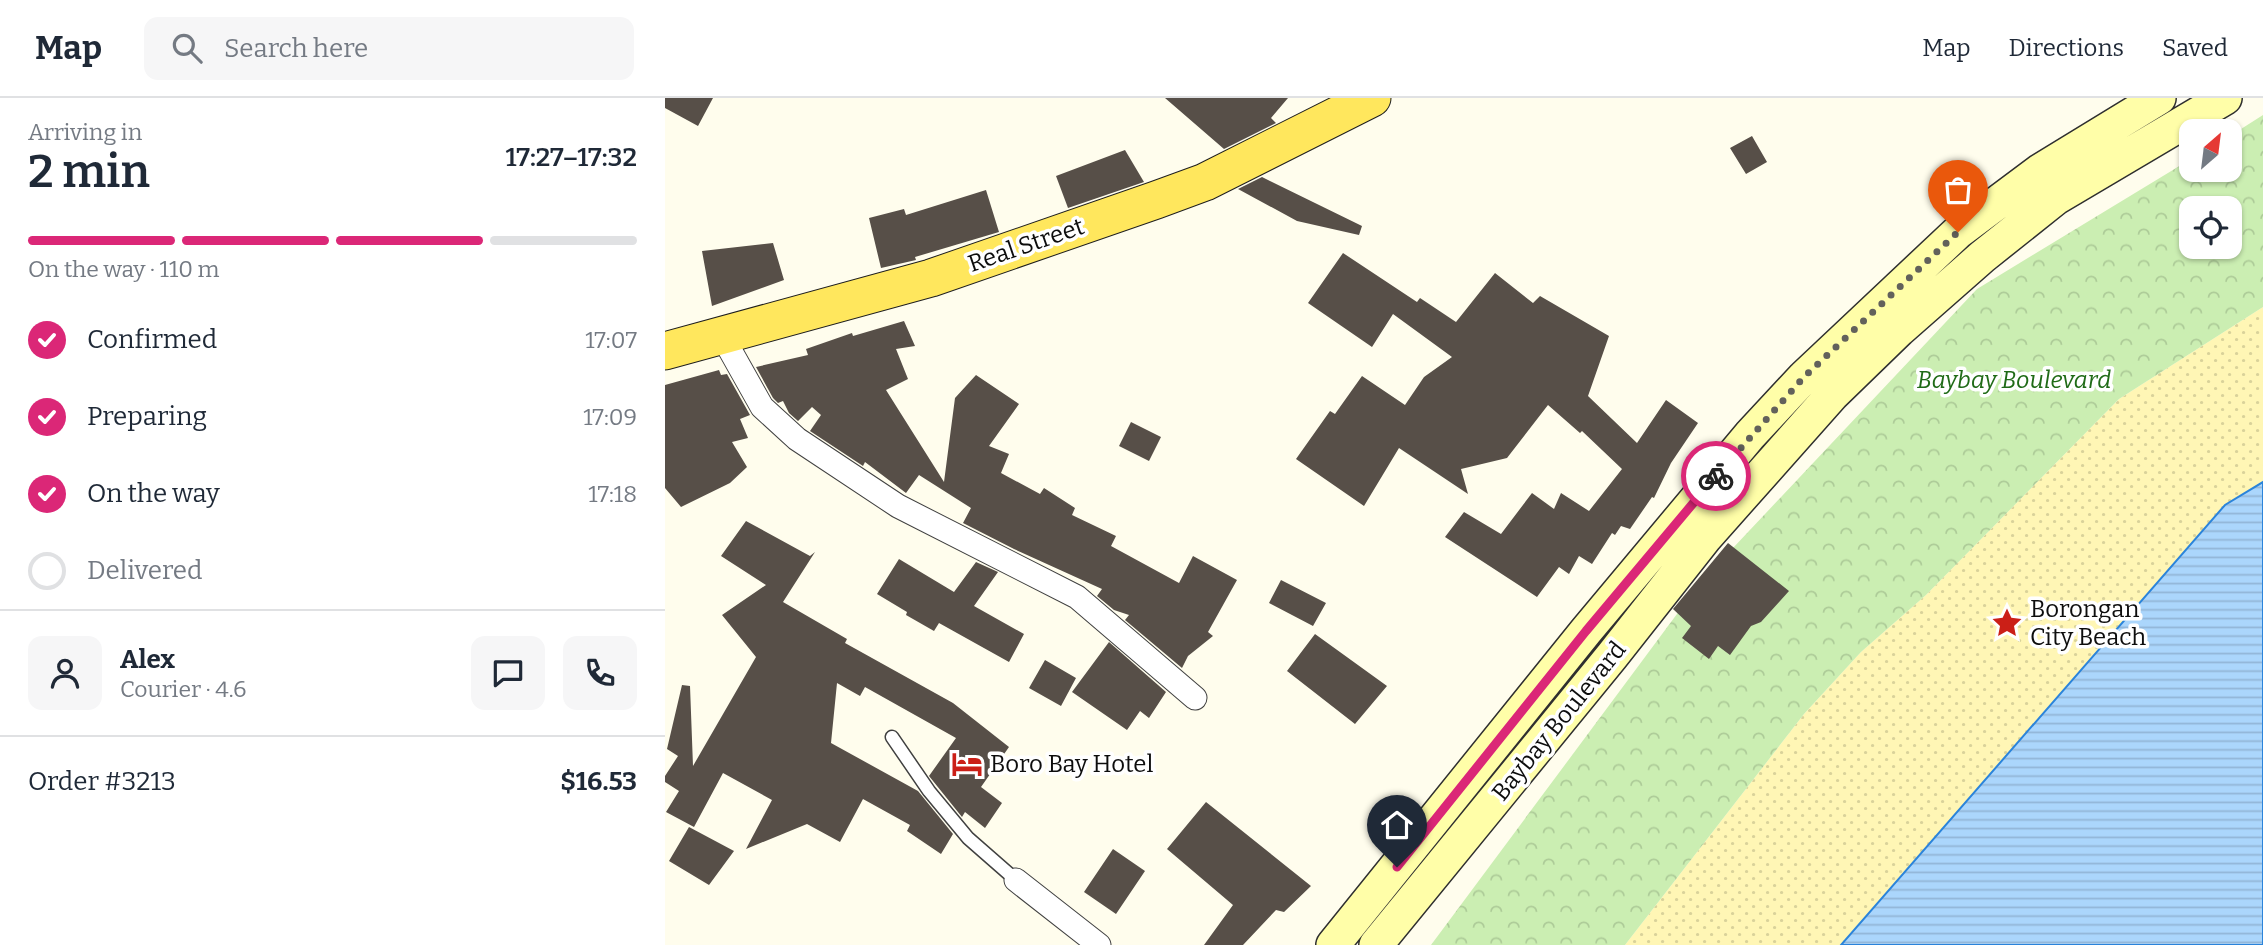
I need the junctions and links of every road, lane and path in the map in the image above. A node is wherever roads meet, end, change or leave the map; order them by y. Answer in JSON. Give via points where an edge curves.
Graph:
{"nodes":[{"id":1,"x":1372,"y":98,"type":"edge"},
{"id":2,"x":2159,"y":98,"type":"edge"},
{"id":3,"x":2225,"y":98,"type":"edge"},
{"id":4,"x":2048,"y":184,"type":"junction"},
{"id":5,"x":721,"y":334,"type":"junction"},
{"id":6,"x":665,"y":351,"type":"edge"},
{"id":7,"x":1586,"y":631,"type":"junction"},
{"id":8,"x":1612,"y":656,"type":"junction"},
{"id":9,"x":1195,"y":698,"type":"dead end"},
{"id":10,"x":893,"y":737,"type":"dead end"},
{"id":11,"x":1016,"y":880,"type":"joint"},
{"id":12,"x":1098,"y":945,"type":"edge"},
{"id":13,"x":1333,"y":945,"type":"edge"},
{"id":14,"x":1377,"y":945,"type":"edge"}],
"edges":[{"from":1,"to":5,"type":"main road","name":"Real Street","via":[[1205,182],[1156,200],[931,278]]},
{"from":2,"to":4,"type":"street","name":"Baybay Boulevard"},
{"from":3,"to":4,"type":"street","name":"Baybay Boulevard"},
{"from":4,"to":7,"type":"street","name":"Baybay Boulevard","via":[[1958,232],[1804,377]]},
{"from":4,"to":8,"type":"street","name":"Baybay Boulevard","via":[[1982,257],[1832,395],[1705,538]]},
{"from":5,"to":6,"type":"main road","name":"Real Street"},
{"from":5,"to":9,"type":"street","via":[[762,407],[797,439],[898,506],[1077,597]]},
{"from":7,"to":8,"type":"street"},
{"from":7,"to":13,"type":"street","name":"Baybay Boulevard"},
{"from":8,"to":14,"type":"street","name":"Baybay Boulevard"},
{"from":10,"to":11,"type":"lane","via":[[968,838]]},
{"from":11,"to":12,"type":"street"}]}
